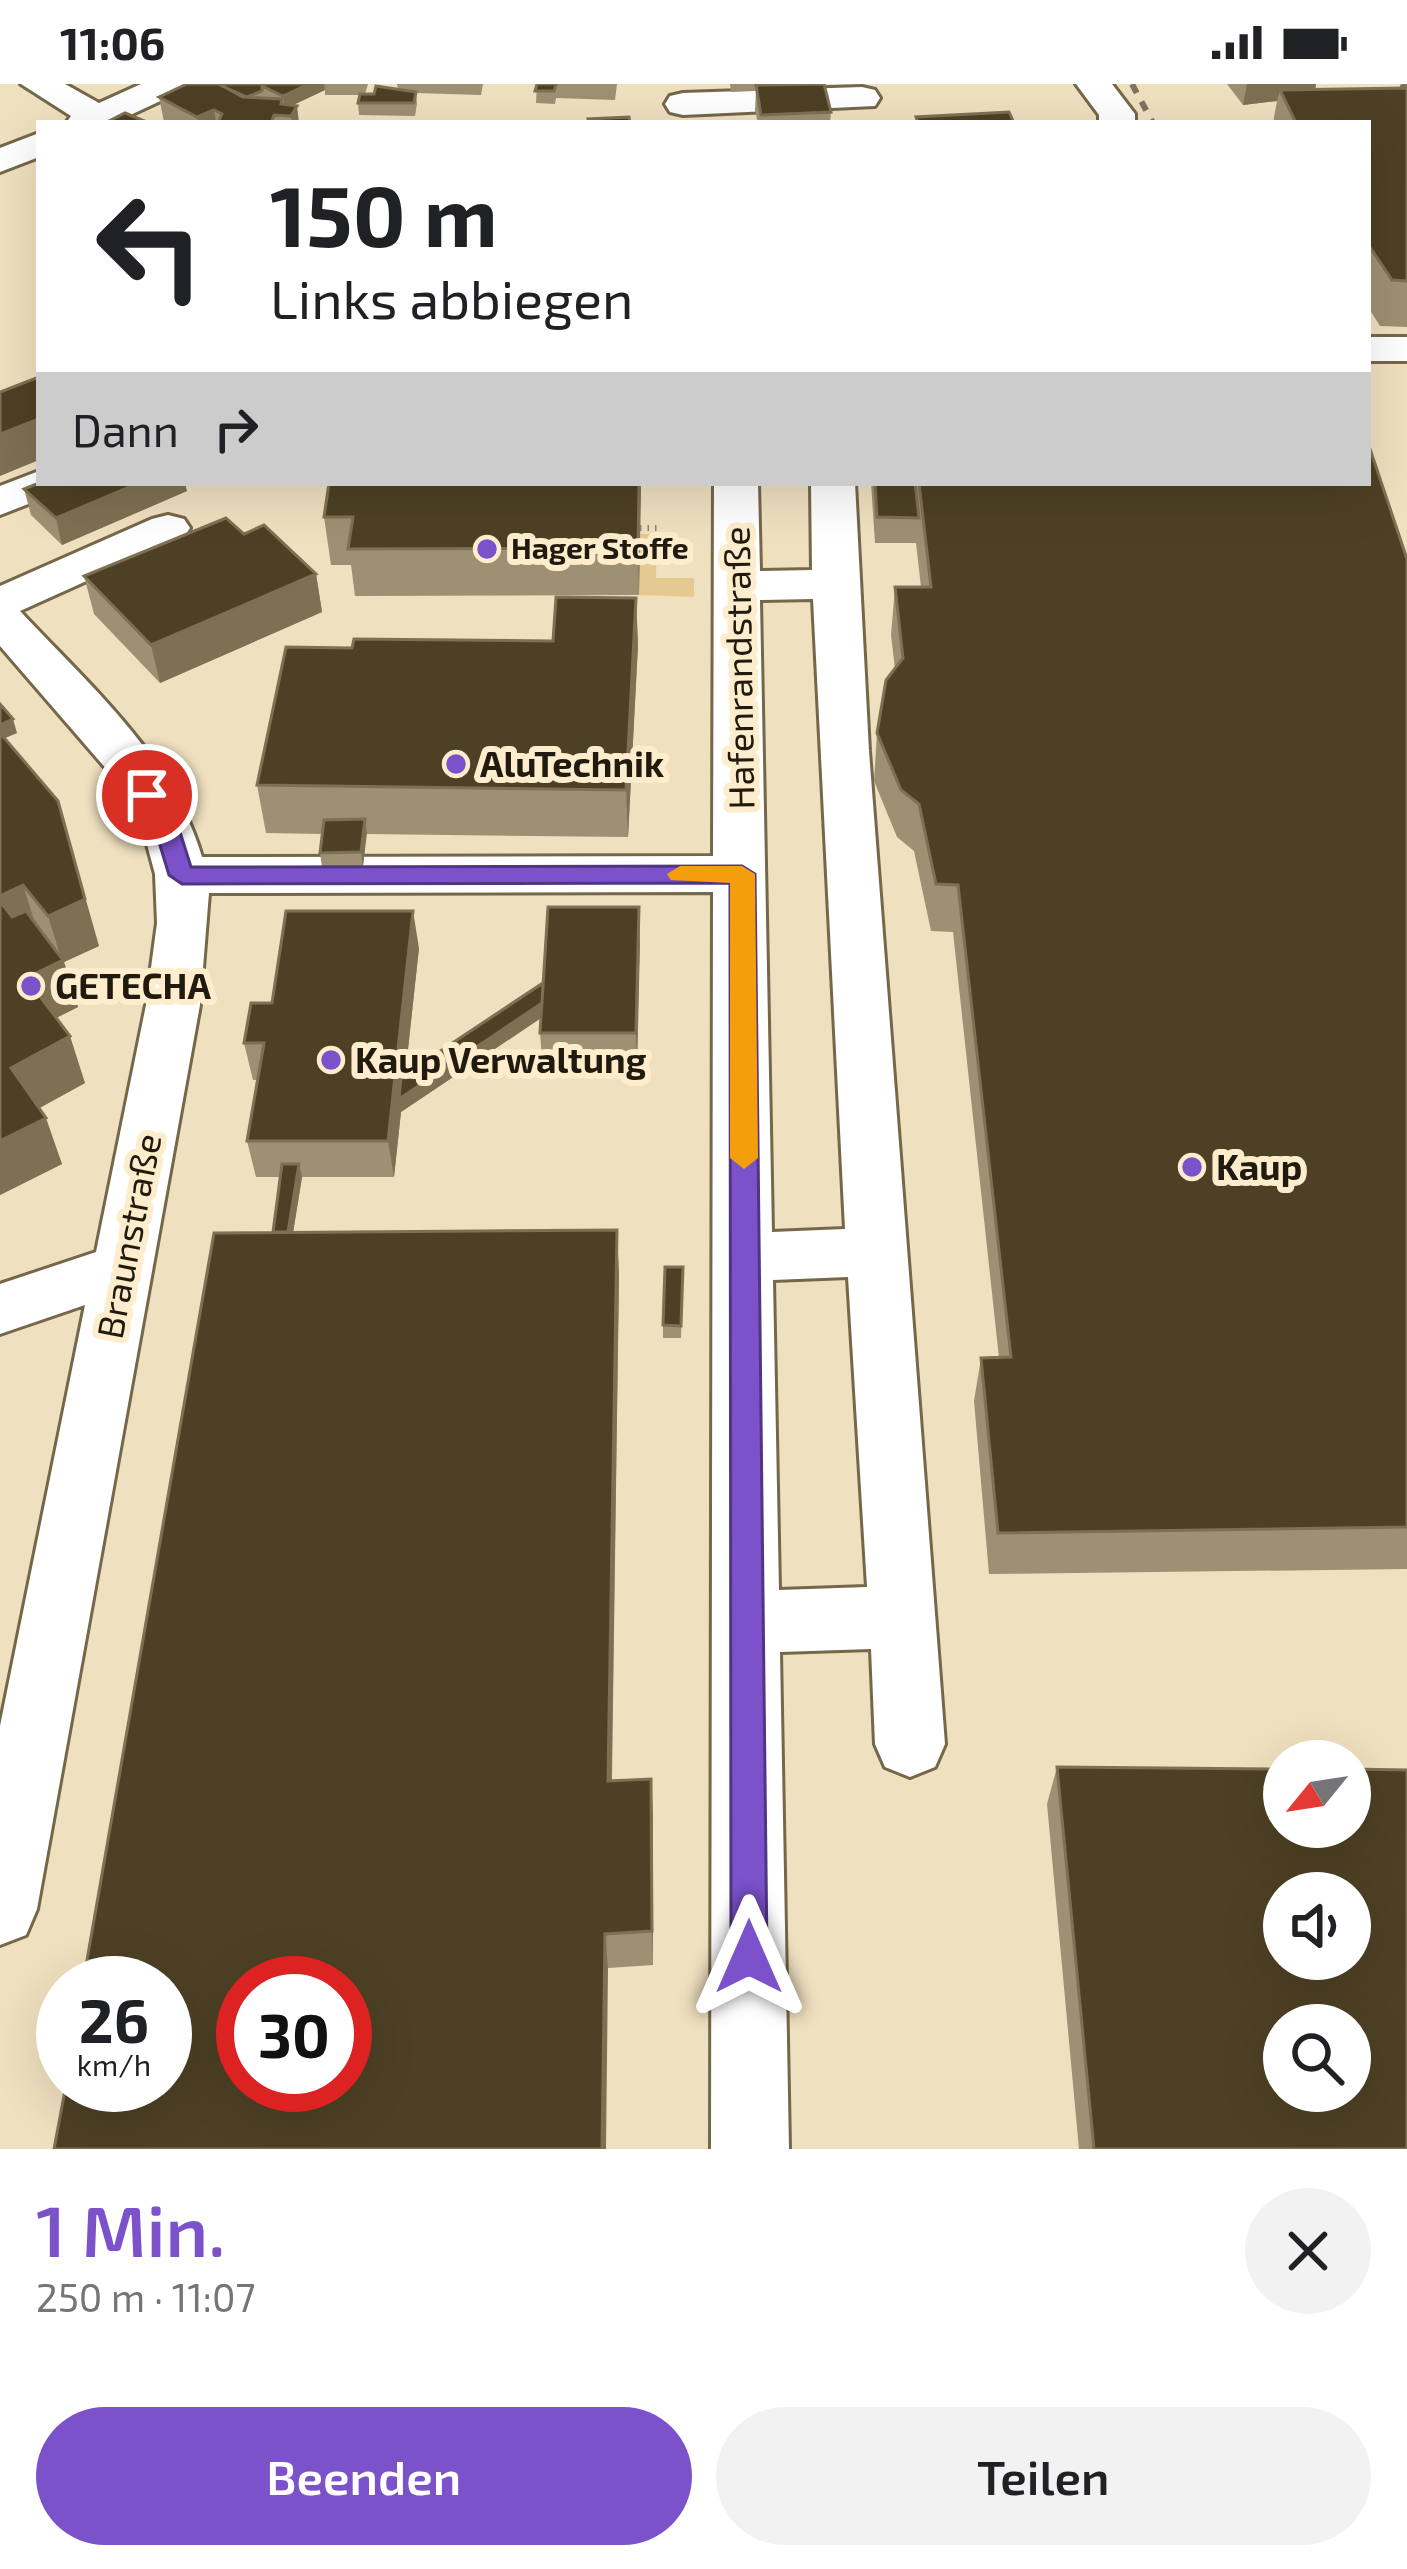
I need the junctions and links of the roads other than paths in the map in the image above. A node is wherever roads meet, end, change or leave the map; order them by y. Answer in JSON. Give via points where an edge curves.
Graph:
{"nodes":[{"id":1,"x":39,"y":84,"type":"edge"},
{"id":2,"x":170,"y":84,"type":"edge"},
{"id":3,"x":1094,"y":84,"type":"edge"},
{"id":4,"x":863,"y":102,"type":"edge"},
{"id":5,"x":683,"y":104,"type":"edge"},
{"id":6,"x":92,"y":120,"type":"edge"},
{"id":7,"x":1117,"y":120,"type":"edge"},
{"id":8,"x":36,"y":145,"type":"edge"},
{"id":9,"x":0,"y":161,"type":"edge"},
{"id":10,"x":1371,"y":349,"type":"edge"},
{"id":11,"x":1407,"y":349,"type":"edge"},
{"id":12,"x":37,"y":486,"type":"edge"},
{"id":13,"x":736,"y":486,"type":"edge"},
{"id":14,"x":833,"y":486,"type":"edge"},
{"id":15,"x":0,"y":502,"type":"edge"},
{"id":16,"x":168,"y":528,"type":"dead end"},
{"id":17,"x":835,"y":584,"type":"junction"},
{"id":18,"x":740,"y":586,"type":"junction"},
{"id":19,"x":0,"y":603,"type":"edge"},
{"id":20,"x":0,"y":618,"type":"edge"},
{"id":21,"x":742,"y":874,"type":"junction"},
{"id":22,"x":182,"y":875,"type":"junction"},
{"id":23,"x":876,"y":1252,"type":"junction"},
{"id":24,"x":745,"y":1257,"type":"junction"},
{"id":25,"x":122,"y":1268,"type":"junction"},
{"id":26,"x":0,"y":1309,"type":"edge"},
{"id":27,"x":903,"y":1617,"type":"junction"},
{"id":28,"x":747,"y":1622,"type":"junction"},
{"id":29,"x":910,"y":1744,"type":"dead end"},
{"id":30,"x":0,"y":1909,"type":"edge"},
{"id":31,"x":750,"y":2149,"type":"edge"}],
"edges":[{"from":1,"to":6,"type":"street"},
{"from":2,"to":6,"type":"street"},
{"from":3,"to":7,"type":"street"},
{"from":4,"to":5,"type":"street"},
{"from":8,"to":9,"type":"street"},
{"from":10,"to":11,"type":"street"},
{"from":12,"to":15,"type":"street"},
{"from":13,"to":18,"type":"street","name":"Hafenrandstraße"},
{"from":14,"to":17,"type":"street"},
{"from":16,"to":19,"type":"street"},
{"from":17,"to":18,"type":"street"},
{"from":17,"to":23,"type":"street"},
{"from":18,"to":21,"type":"street","name":"Hafenrandstraße"},
{"from":20,"to":22,"type":"street","name":"Braunstraße","via":[[127,759]]},
{"from":21,"to":22,"type":"street"},
{"from":21,"to":24,"type":"street","name":"Hafenrandstraße"},
{"from":22,"to":25,"type":"street","name":"Braunstraße","via":[[173,1005]]},
{"from":23,"to":24,"type":"street"},
{"from":23,"to":27,"type":"street"},
{"from":24,"to":28,"type":"street","name":"Hafenrandstraße"},
{"from":25,"to":26,"type":"street"},
{"from":25,"to":30,"type":"street","name":"Braunstraße"},
{"from":27,"to":28,"type":"street"},
{"from":27,"to":29,"type":"street"},
{"from":28,"to":31,"type":"street","name":"Hafenrandstraße"}]}
